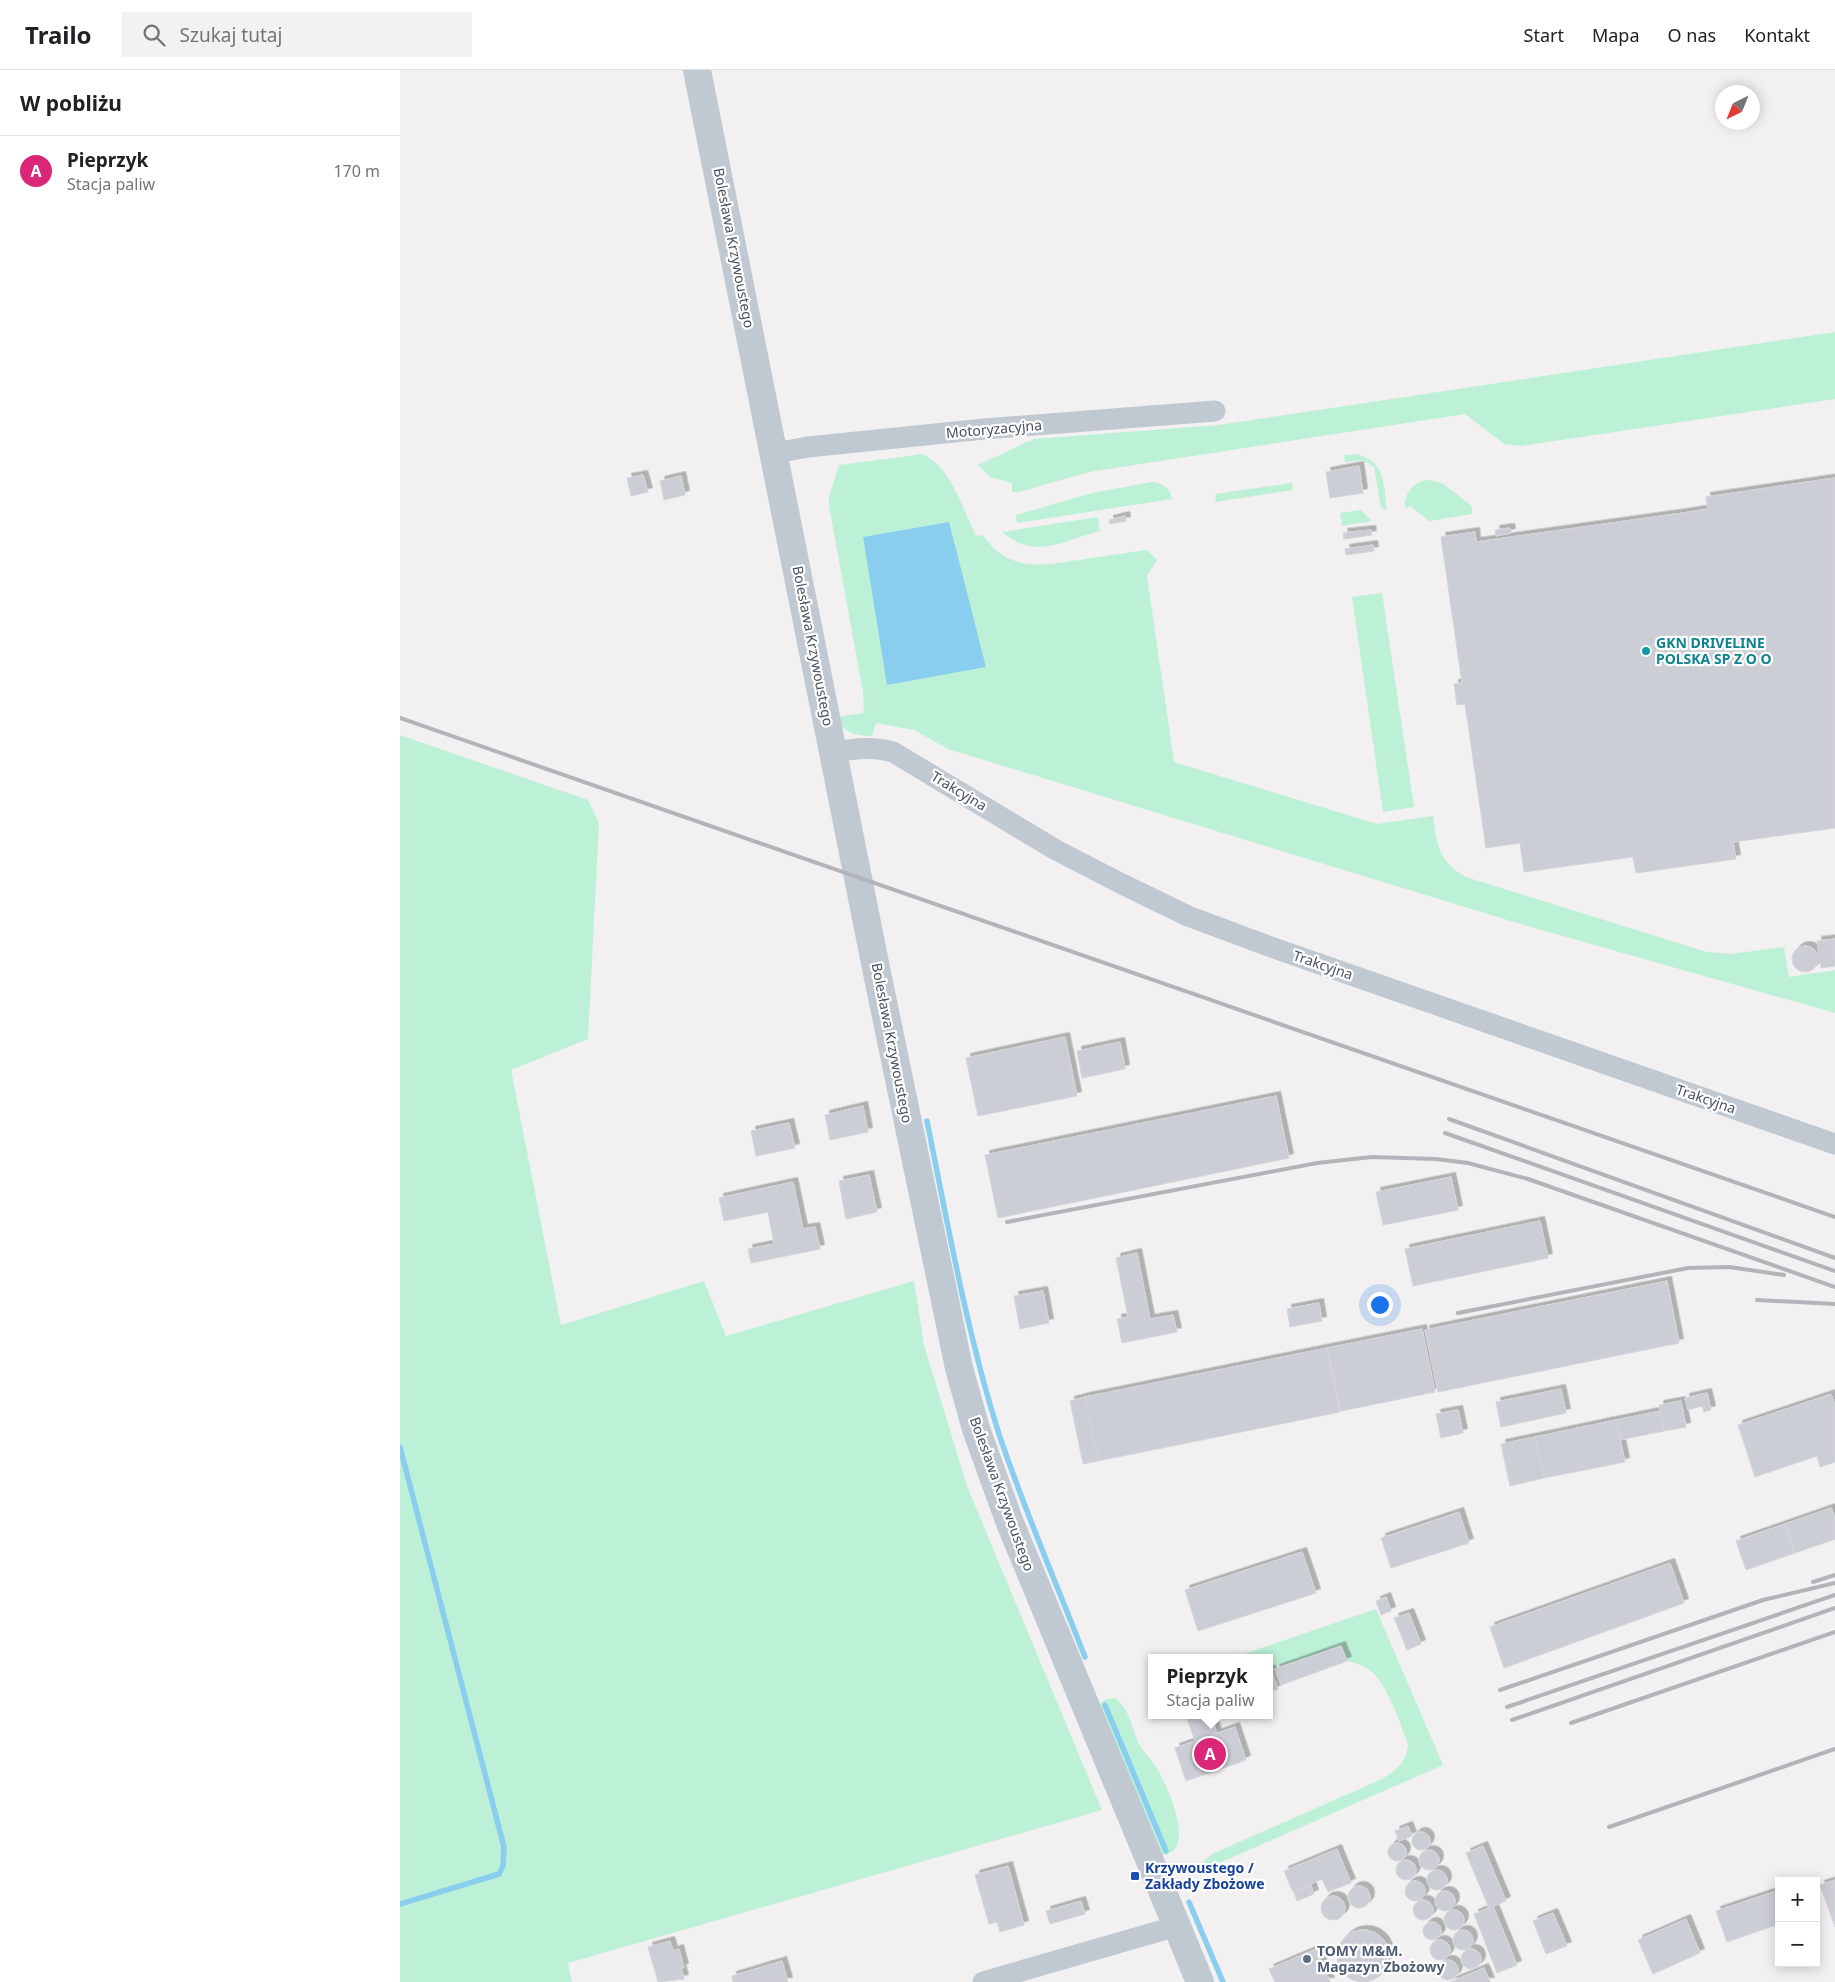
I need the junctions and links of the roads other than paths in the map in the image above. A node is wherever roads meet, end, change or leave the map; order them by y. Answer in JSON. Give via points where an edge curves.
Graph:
{"nodes":[{"id":1,"x":698,"y":70,"type":"edge"},
{"id":2,"x":1215,"y":411,"type":"dead end"},
{"id":3,"x":775,"y":453,"type":"junction"},
{"id":4,"x":833,"y":752,"type":"junction"},
{"id":5,"x":1835,"y":1144,"type":"edge"},
{"id":6,"x":1176,"y":1926,"type":"junction"},
{"id":7,"x":1008,"y":1979,"type":"edge"},
{"id":8,"x":983,"y":1982,"type":"edge"},
{"id":9,"x":1200,"y":1982,"type":"edge"}],
"edges":[{"from":1,"to":3,"type":"street","name":"Bolesława Krzywoustego"},
{"from":2,"to":3,"type":"street","name":"Motoryzacyjna","via":[[984,429]]},
{"from":3,"to":4,"type":"street","name":"Bolesława Krzywoustego"},
{"from":4,"to":5,"type":"street","name":"Trakcyjna","via":[[866,748],[893,752],[1056,850],[1188,916]]},
{"from":4,"to":6,"type":"street","name":"Bolesława Krzywoustego","via":[[940,1283],[976,1428],[1010,1523]]},
{"from":6,"to":7,"type":"street"},
{"from":6,"to":9,"type":"street","name":"Bolesława Krzywoustego"},
{"from":7,"to":8,"type":"street"}]}
